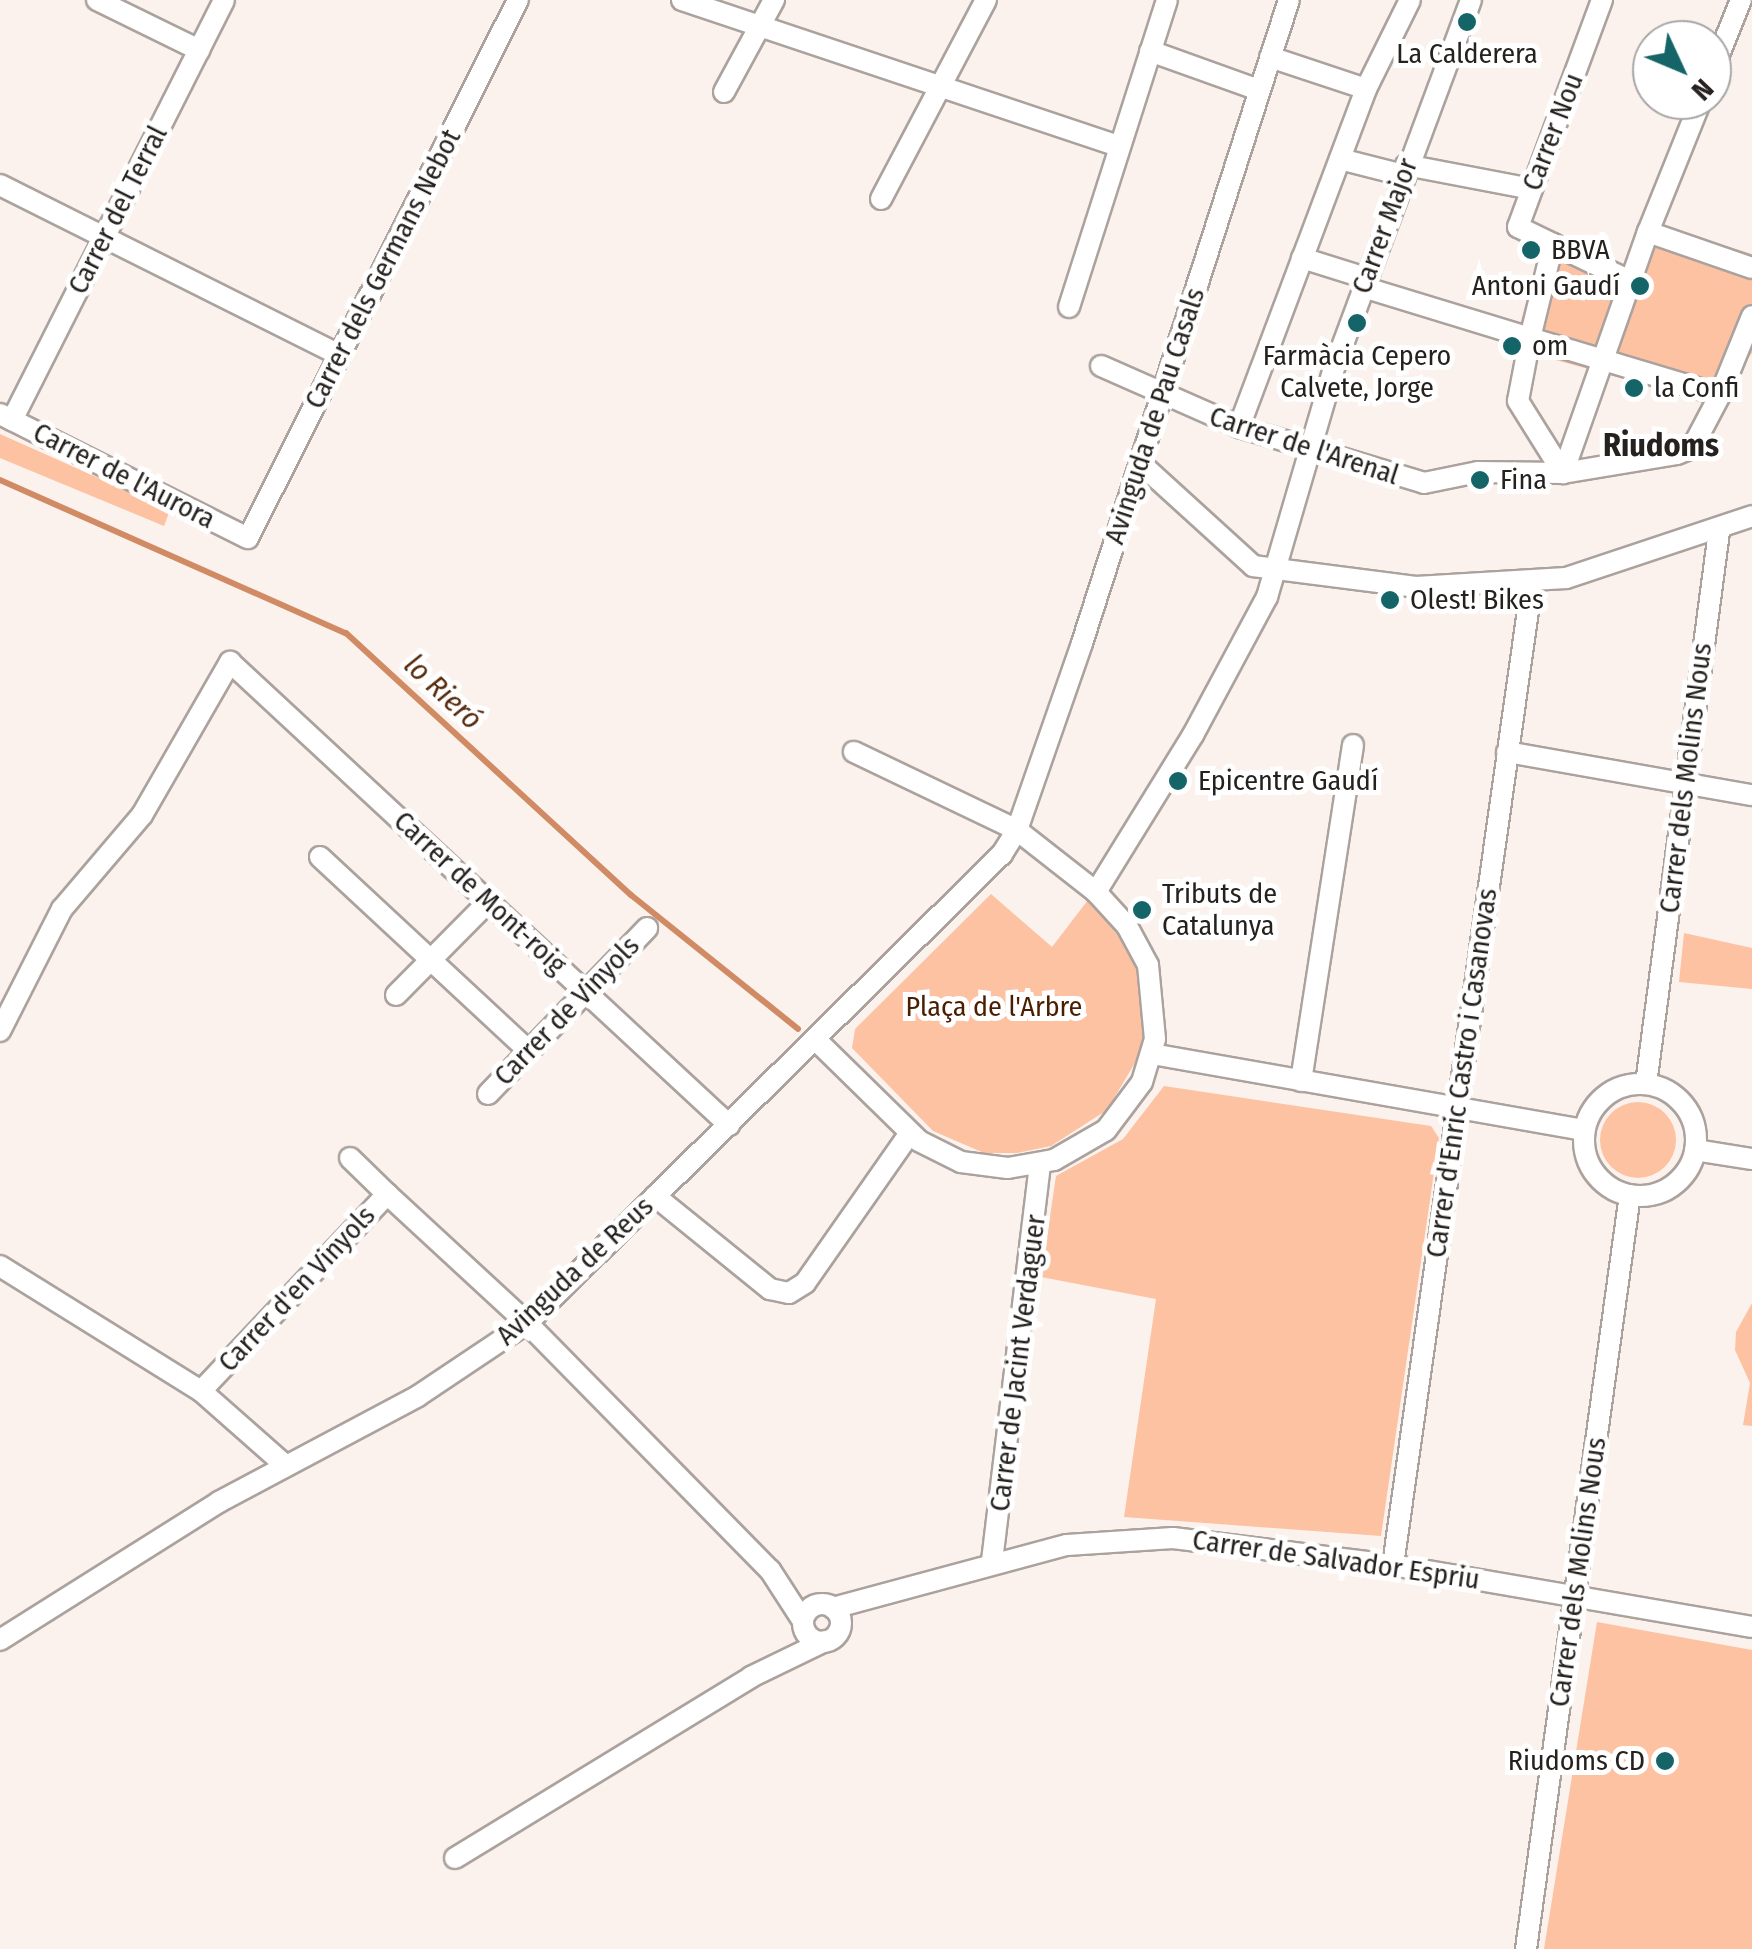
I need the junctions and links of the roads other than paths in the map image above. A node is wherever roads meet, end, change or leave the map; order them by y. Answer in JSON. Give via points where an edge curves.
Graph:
{"nodes":[{"id":1,"x":98,"y":0,"type":"edge"},
{"id":2,"x":224,"y":0,"type":"edge"},
{"id":3,"x":518,"y":0,"type":"edge"},
{"id":4,"x":682,"y":0,"type":"edge"},
{"id":5,"x":774,"y":0,"type":"edge"},
{"id":6,"x":986,"y":0,"type":"edge"},
{"id":7,"x":1167,"y":0,"type":"edge"},
{"id":8,"x":1290,"y":0,"type":"edge"},
{"id":9,"x":1410,"y":0,"type":"edge"},
{"id":10,"x":1470,"y":0,"type":"edge"},
{"id":11,"x":1602,"y":0,"type":"edge"},
{"id":12,"x":760,"y":26,"type":"junction"},
{"id":13,"x":199,"y":50,"type":"junction"},
{"id":14,"x":1150,"y":50,"type":"junction"},
{"id":15,"x":1270,"y":57,"type":"junction"},
{"id":16,"x":941,"y":86,"type":"junction"},
{"id":17,"x":1260,"y":90,"type":"junction"},
{"id":18,"x":1366,"y":90,"type":"junction"},
{"id":19,"x":724,"y":92,"type":"dead end"},
{"id":20,"x":1693,"y":120,"type":"edge"},
{"id":21,"x":1118,"y":146,"type":"junction"},
{"id":22,"x":1340,"y":160,"type":"junction"},
{"id":23,"x":1404,"y":170,"type":"junction"},
{"id":24,"x":0,"y":185,"type":"edge"},
{"id":25,"x":1532,"y":188,"type":"junction"},
{"id":26,"x":881,"y":199,"type":"dead end"},
{"id":27,"x":1648,"y":232,"type":"junction"},
{"id":28,"x":105,"y":238,"type":"junction"},
{"id":29,"x":1553,"y":244,"type":"junction"},
{"id":30,"x":1302,"y":258,"type":"junction"},
{"id":31,"x":1752,"y":268,"type":"edge"},
{"id":32,"x":1630,"y":281,"type":"junction"},
{"id":33,"x":1364,"y":282,"type":"junction"},
{"id":34,"x":1069,"y":307,"type":"dead end"},
{"id":35,"x":1751,"y":319,"type":"edge"},
{"id":36,"x":1530,"y":338,"type":"junction"},
{"id":37,"x":340,"y":355,"type":"junction"},
{"id":38,"x":1601,"y":360,"type":"junction"},
{"id":39,"x":1101,"y":366,"type":"dead end"},
{"id":40,"x":1720,"y":395,"type":"junction"},
{"id":41,"x":1161,"y":396,"type":"junction"},
{"id":42,"x":6,"y":417,"type":"edge"},
{"id":43,"x":1238,"y":427,"type":"junction"},
{"id":44,"x":1313,"y":453,"type":"junction"},
{"id":45,"x":1140,"y":463,"type":"junction"},
{"id":46,"x":1563,"y":473,"type":"junction"},
{"id":47,"x":1752,"y":516,"type":"edge"},
{"id":48,"x":1719,"y":532,"type":"junction"},
{"id":49,"x":248,"y":538,"type":"joint"},
{"id":50,"x":1275,"y":572,"type":"junction"},
{"id":51,"x":1532,"y":582,"type":"junction"},
{"id":52,"x":1353,"y":745,"type":"dead end"},
{"id":53,"x":854,"y":752,"type":"dead end"},
{"id":54,"x":1507,"y":752,"type":"junction"},
{"id":55,"x":1686,"y":782,"type":"junction"},
{"id":56,"x":1752,"y":795,"type":"edge"},
{"id":57,"x":1017,"y":830,"type":"junction"},
{"id":58,"x":320,"y":857,"type":"dead end"},
{"id":59,"x":1096,"y":892,"type":"junction"},
{"id":60,"x":489,"y":902,"type":"junction"},
{"id":61,"x":646,"y":928,"type":"dead end"},
{"id":62,"x":432,"y":960,"type":"junction"},
{"id":63,"x":586,"y":992,"type":"junction"},
{"id":64,"x":396,"y":995,"type":"dead end"},
{"id":65,"x":0,"y":1031,"type":"edge"},
{"id":66,"x":816,"y":1040,"type":"junction"},
{"id":67,"x":529,"y":1050,"type":"junction"},
{"id":68,"x":1152,"y":1054,"type":"junction"},
{"id":69,"x":1300,"y":1081,"type":"junction"},
{"id":70,"x":1646,"y":1084,"type":"junction"},
{"id":71,"x":488,"y":1094,"type":"dead end"},
{"id":72,"x":1457,"y":1109,"type":"junction"},
{"id":73,"x":728,"y":1125,"type":"junction"},
{"id":74,"x":1584,"y":1130,"type":"junction"},
{"id":75,"x":910,"y":1133,"type":"junction"},
{"id":76,"x":1695,"y":1150,"type":"junction"},
{"id":77,"x":350,"y":1158,"type":"dead end"},
{"id":78,"x":1752,"y":1159,"type":"edge"},
{"id":79,"x":1040,"y":1164,"type":"junction"},
{"id":80,"x":387,"y":1194,"type":"junction"},
{"id":81,"x":1630,"y":1195,"type":"junction"},
{"id":82,"x":655,"y":1196,"type":"junction"},
{"id":83,"x":0,"y":1266,"type":"edge"},
{"id":84,"x":527,"y":1323,"type":"junction"},
{"id":85,"x":201,"y":1391,"type":"junction"},
{"id":86,"x":286,"y":1466,"type":"junction"},
{"id":87,"x":992,"y":1560,"type":"junction"},
{"id":88,"x":1393,"y":1565,"type":"junction"},
{"id":89,"x":770,"y":1570,"type":"junction"},
{"id":90,"x":923,"y":1585,"type":"junction"},
{"id":91,"x":1575,"y":1596,"type":"junction"},
{"id":92,"x":826,"y":1606,"type":"junction"},
{"id":93,"x":804,"y":1625,"type":"junction"},
{"id":94,"x":1752,"y":1627,"type":"edge"},
{"id":95,"x":832,"y":1637,"type":"junction"},
{"id":96,"x":0,"y":1640,"type":"edge"},
{"id":97,"x":751,"y":1677,"type":"junction"},
{"id":98,"x":456,"y":1858,"type":"dead end"},
{"id":99,"x":1526,"y":1949,"type":"edge"}],
"edges":[{"from":1,"to":13,"type":"street"},
{"from":2,"to":13,"type":"street","name":"Carrer del Terral"},
{"from":3,"to":37,"type":"street","name":"Carrer dels Germans Nebot"},
{"from":4,"to":12,"type":"street"},
{"from":5,"to":12,"type":"street"},
{"from":6,"to":16,"type":"street"},
{"from":7,"to":14,"type":"street"},
{"from":8,"to":15,"type":"street","name":"Avinguda de Pau Casals"},
{"from":9,"to":18,"type":"street"},
{"from":10,"to":23,"type":"street","name":"Carrer Major"},
{"from":11,"to":25,"type":"street","name":"Carrer Nou"},
{"from":12,"to":16,"type":"street"},
{"from":12,"to":19,"type":"street"},
{"from":13,"to":28,"type":"street","name":"Carrer del Terral"},
{"from":14,"to":17,"type":"street"},
{"from":14,"to":21,"type":"street"},
{"from":15,"to":17,"type":"street","name":"Avinguda de Pau Casals"},
{"from":15,"to":18,"type":"street"},
{"from":16,"to":21,"type":"street"},
{"from":16,"to":26,"type":"street"},
{"from":17,"to":41,"type":"street","name":"Avinguda de Pau Casals"},
{"from":18,"to":22,"type":"street"},
{"from":20,"to":27,"type":"street"},
{"from":21,"to":34,"type":"street"},
{"from":22,"to":23,"type":"street"},
{"from":22,"to":30,"type":"street"},
{"from":23,"to":25,"type":"street"},
{"from":23,"to":33,"type":"street","name":"Carrer Major"},
{"from":24,"to":28,"type":"street"},
{"from":25,"to":29,"type":"street","name":"Carrer Nou","via":[[1518,227]]},
{"from":27,"to":31,"type":"street"},
{"from":27,"to":32,"type":"street"},
{"from":28,"to":37,"type":"street"},
{"from":28,"to":42,"type":"street","name":"Carrer del Terral"},
{"from":29,"to":32,"type":"street"},
{"from":29,"to":36,"type":"street"},
{"from":30,"to":33,"type":"street"},
{"from":30,"to":43,"type":"street"},
{"from":32,"to":38,"type":"street"},
{"from":33,"to":36,"type":"street"},
{"from":33,"to":44,"type":"street","name":"Carrer Major","via":[[1308,448]]},
{"from":35,"to":40,"type":"street"},
{"from":36,"to":38,"type":"street"},
{"from":36,"to":46,"type":"street","via":[[1518,401]]},
{"from":37,"to":49,"type":"street","name":"Carrer dels Germans Nebot"},
{"from":38,"to":40,"type":"street"},
{"from":38,"to":46,"type":"street"},
{"from":39,"to":41,"type":"street","name":"Carrer de l'Arenal"},
{"from":40,"to":46,"type":"street","name":"Carrer de l'Arenal","via":[[1692,448]]},
{"from":41,"to":43,"type":"street","name":"Carrer de l'Arenal"},
{"from":41,"to":45,"type":"street","name":"Avinguda de Pau Casals"},
{"from":42,"to":49,"type":"street","name":"Carrer de l'Aurora"},
{"from":43,"to":44,"type":"street","name":"Carrer de l'Arenal"},
{"from":44,"to":46,"type":"street","name":"Carrer de l'Arenal","via":[[1424,484],[1478,472]]},
{"from":44,"to":50,"type":"street","name":"Carrer Major"},
{"from":45,"to":50,"type":"street","via":[[1243,562]]},
{"from":45,"to":57,"type":"street","name":"Avinguda de Pau Casals"},
{"from":47,"to":48,"type":"street"},
{"from":48,"to":51,"type":"street","via":[[1581,575]]},
{"from":48,"to":55,"type":"street","name":"Carrer dels Molins Nous"},
{"from":50,"to":51,"type":"street","via":[[1434,588]]},
{"from":50,"to":59,"type":"street","name":"Carrer Major","via":[[1193,735]]},
{"from":51,"to":54,"type":"street","name":"Carrer d'Enric Castro i Casanovas"},
{"from":52,"to":69,"type":"street"},
{"from":53,"to":57,"type":"street"},
{"from":54,"to":55,"type":"street"},
{"from":54,"to":72,"type":"street","name":"Carrer d'Enric Castro i Casanovas"},
{"from":55,"to":56,"type":"street"},
{"from":55,"to":70,"type":"street","name":"Carrer dels Molins Nous"},
{"from":57,"to":59,"type":"street"},
{"from":57,"to":66,"type":"street","name":"Avinguda de Reus","via":[[956,904]]},
{"from":58,"to":62,"type":"street"},
{"from":59,"to":68,"type":"street","via":[[1127,926],[1148,965],[1157,1009]]},
{"from":60,"to":62,"type":"street"},
{"from":60,"to":63,"type":"street","name":"Carrer de Mont-roig"},
{"from":60,"to":65,"type":"street","name":"Carrer de Mont-roig","via":[[230,662],[142,815],[62,908]]},
{"from":61,"to":63,"type":"street","name":"Carrer de Vinyols"},
{"from":62,"to":64,"type":"street"},
{"from":62,"to":67,"type":"street"},
{"from":63,"to":67,"type":"street","name":"Carrer de Vinyols"},
{"from":63,"to":73,"type":"street","name":"Carrer de Mont-roig"},
{"from":66,"to":73,"type":"street","name":"Avinguda de Reus"},
{"from":66,"to":75,"type":"street"},
{"from":67,"to":71,"type":"street","name":"Carrer de Vinyols"},
{"from":68,"to":69,"type":"street"},
{"from":68,"to":79,"type":"street","via":[[1135,1096],[1106,1130]]},
{"from":69,"to":72,"type":"street"},
{"from":70,"to":74,"type":"street","via":[[1606,1095]]},
{"from":70,"to":76,"type":"street","via":[[1671,1093],[1688,1112]]},
{"from":72,"to":74,"type":"street"},
{"from":72,"to":88,"type":"street","name":"Carrer d'Enric Castro i Casanovas"},
{"from":73,"to":82,"type":"street","name":"Avinguda de Reus"},
{"from":74,"to":81,"type":"street","via":[[1594,1172]]},
{"from":75,"to":79,"type":"street","via":[[977,1166]]},
{"from":75,"to":82,"type":"street","via":[[805,1282],[788,1293],[770,1290]]},
{"from":76,"to":78,"type":"street"},
{"from":76,"to":81,"type":"street","via":[[1685,1173],[1666,1189]]},
{"from":77,"to":80,"type":"street"},
{"from":79,"to":87,"type":"street","name":"Carrer de Jacint Verdaguer"},
{"from":80,"to":84,"type":"street","name":"Carrer d'en Vinyols"},
{"from":80,"to":85,"type":"street","name":"Carrer d'en Vinyols"},
{"from":81,"to":91,"type":"street","name":"Carrer dels Molins Nous"},
{"from":82,"to":84,"type":"street","name":"Avinguda de Reus"},
{"from":83,"to":85,"type":"street"},
{"from":84,"to":86,"type":"street","name":"Avinguda de Reus","via":[[418,1396]]},
{"from":84,"to":89,"type":"street","name":"Carrer d'en Vinyols"},
{"from":85,"to":86,"type":"street"},
{"from":86,"to":96,"type":"street","name":"Avinguda de Reus"},
{"from":87,"to":88,"type":"street","name":"Carrer de Salvador Espriu","via":[[1067,1545],[1173,1538]]},
{"from":87,"to":90,"type":"street","name":"Carrer de Salvador Espriu"},
{"from":88,"to":91,"type":"street","name":"Carrer de Salvador Espriu"},
{"from":89,"to":92,"type":"street"},
{"from":89,"to":93,"type":"street"},
{"from":90,"to":92,"type":"street","name":"Carrer de Salvador Espriu"},
{"from":90,"to":95,"type":"street","name":"Carrer de Salvador Espriu"},
{"from":91,"to":94,"type":"street","name":"Carrer de Salvador Espriu"},
{"from":91,"to":99,"type":"street","name":"Carrer dels Molins Nous"},
{"from":92,"to":93,"type":"street","name":"Carrer de Salvador Espriu"},
{"from":92,"to":95,"type":"street"},
{"from":93,"to":95,"type":"street"},
{"from":93,"to":97,"type":"street","name":"Carrer de Salvador Espriu"},
{"from":95,"to":97,"type":"street","name":"Carrer de Salvador Espriu"},
{"from":97,"to":98,"type":"street","name":"Carrer de Salvador Espriu"}]}
